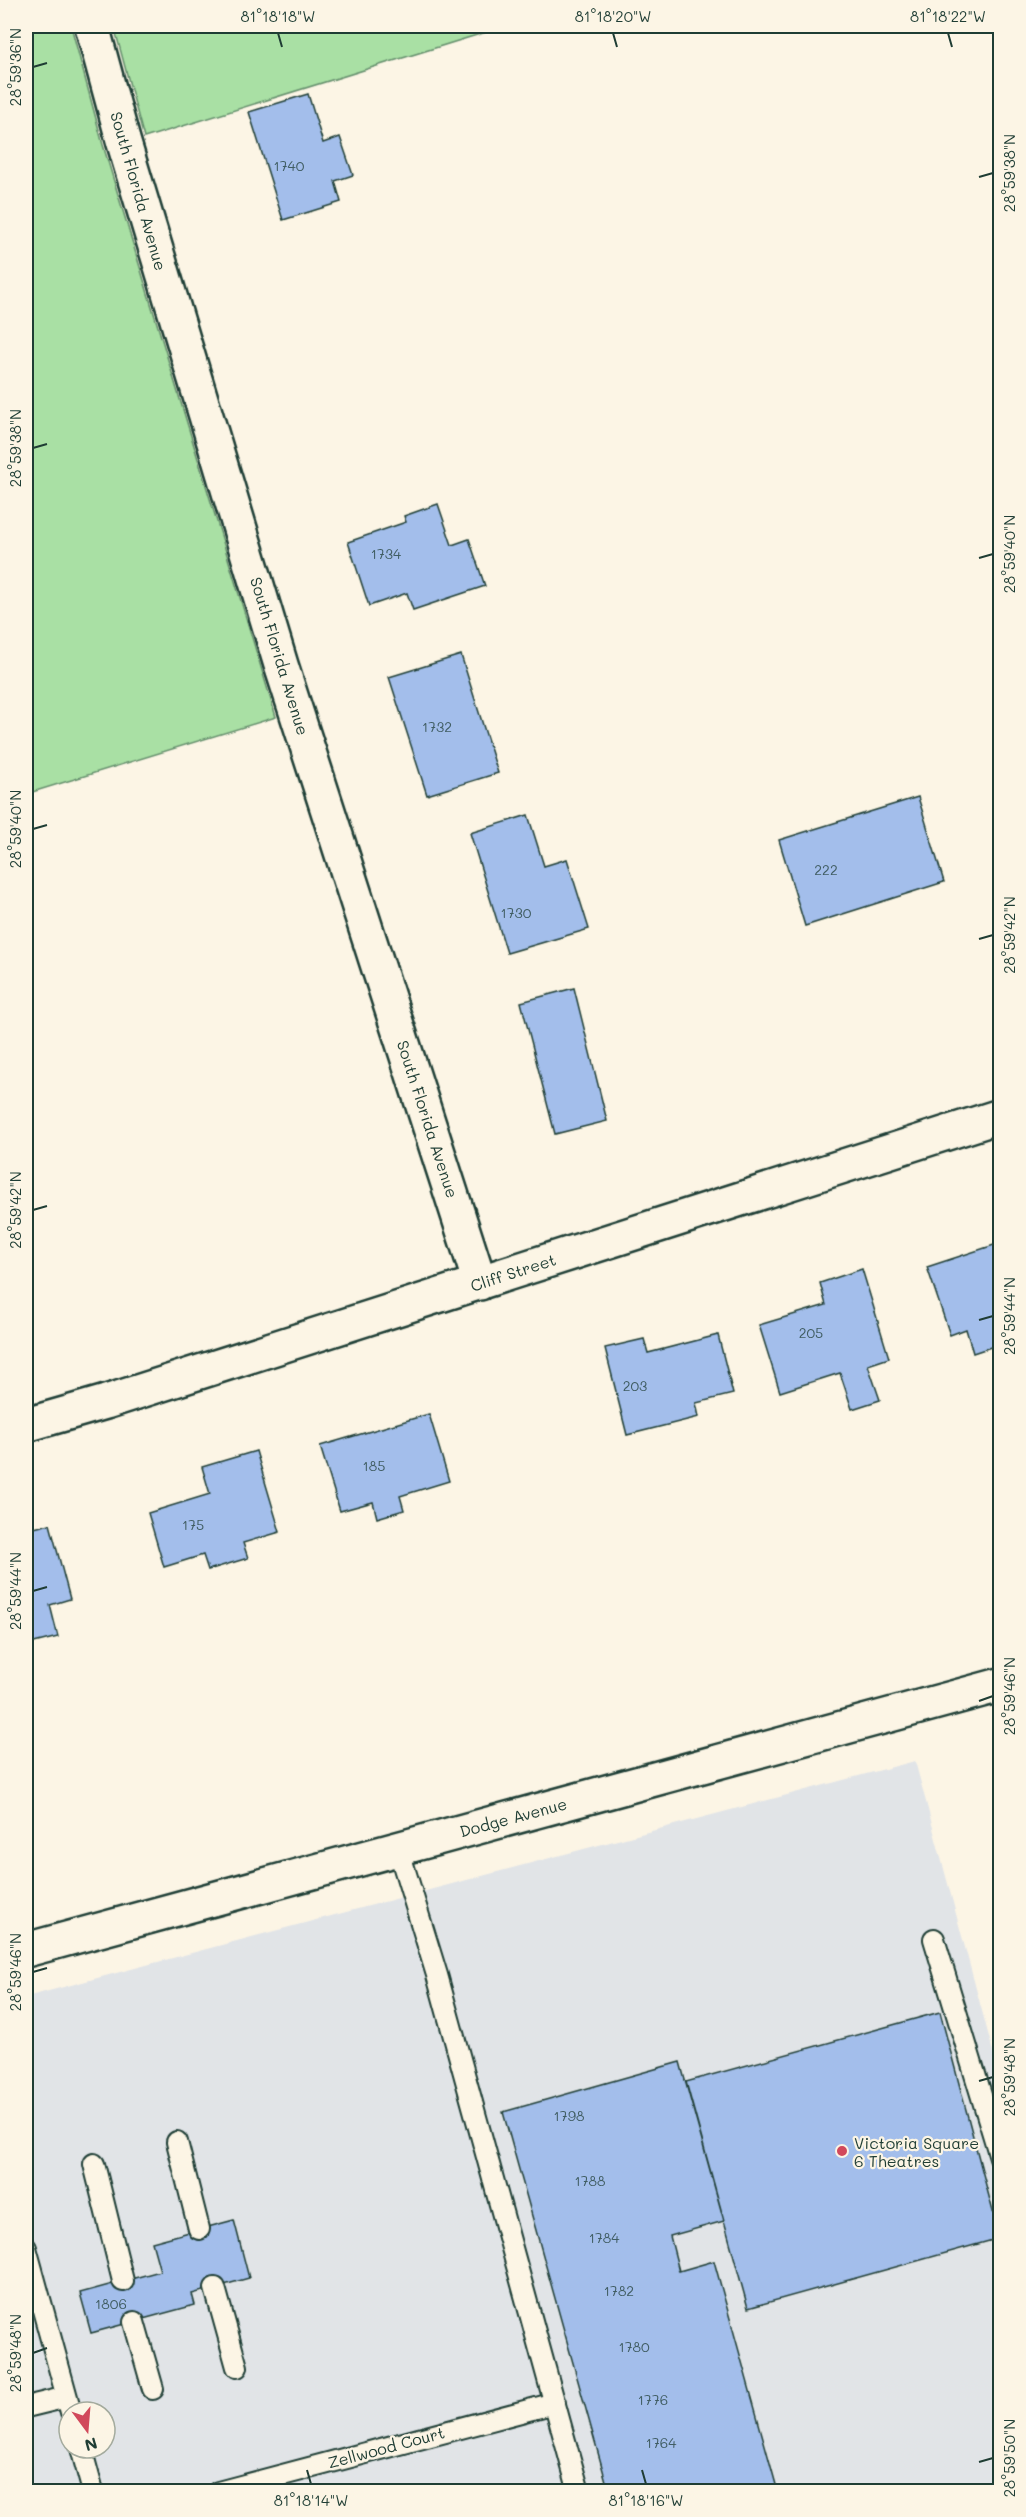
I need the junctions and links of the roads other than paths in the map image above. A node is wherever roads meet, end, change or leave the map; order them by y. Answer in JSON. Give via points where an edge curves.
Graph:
{"nodes":[{"id":1,"x":92,"y":26,"type":"edge"},
{"id":2,"x":1000,"y":1116,"type":"edge"},
{"id":3,"x":480,"y":1283,"type":"junction"},
{"id":4,"x":26,"y":1425,"type":"edge"},
{"id":5,"x":1000,"y":1685,"type":"edge"},
{"id":6,"x":398,"y":1848,"type":"junction"},
{"id":7,"x":934,"y":1939,"type":"dead end"},
{"id":8,"x":26,"y":1950,"type":"edge"},
{"id":9,"x":177,"y":2142,"type":"dead end"},
{"id":10,"x":1000,"y":2157,"type":"edge"},
{"id":11,"x":94,"y":2164,"type":"dead end"},
{"id":12,"x":199,"y":2229,"type":"dead end"},
{"id":13,"x":26,"y":2248,"type":"edge"},
{"id":14,"x":123,"y":2281,"type":"dead end"},
{"id":15,"x":215,"y":2288,"type":"dead end"},
{"id":16,"x":134,"y":2322,"type":"dead end"},
{"id":17,"x":237,"y":2367,"type":"dead end"},
{"id":18,"x":153,"y":2389,"type":"dead end"},
{"id":19,"x":68,"y":2400,"type":"edge"},
{"id":20,"x":555,"y":2403,"type":"junction"},
{"id":21,"x":57,"y":2406,"type":"edge"},
{"id":22,"x":26,"y":2407,"type":"edge"},
{"id":23,"x":84,"y":2460,"type":"edge"},
{"id":24,"x":93,"y":2492,"type":"edge"},
{"id":25,"x":218,"y":2492,"type":"edge"},
{"id":26,"x":579,"y":2492,"type":"edge"}],
"edges":[{"from":1,"to":3,"type":"street","name":"South Florida Avenue","via":[[282,665]]},
{"from":2,"to":3,"type":"street","name":"Cliff Street"},
{"from":3,"to":4,"type":"street","name":"Cliff Street"},
{"from":5,"to":6,"type":"street","name":"Dodge Avenue"},
{"from":6,"to":8,"type":"street","name":"Dodge Avenue"},
{"from":6,"to":20,"type":"lane"},
{"from":7,"to":10,"type":"lane"},
{"from":9,"to":12,"type":"lane"},
{"from":11,"to":14,"type":"lane"},
{"from":13,"to":19,"type":"lane"},
{"from":15,"to":17,"type":"lane"},
{"from":16,"to":18,"type":"lane"},
{"from":20,"to":25,"type":"lane","name":"Zellwood Court"},
{"from":20,"to":26,"type":"lane"},
{"from":21,"to":22,"type":"lane"},
{"from":23,"to":24,"type":"lane"}]}
